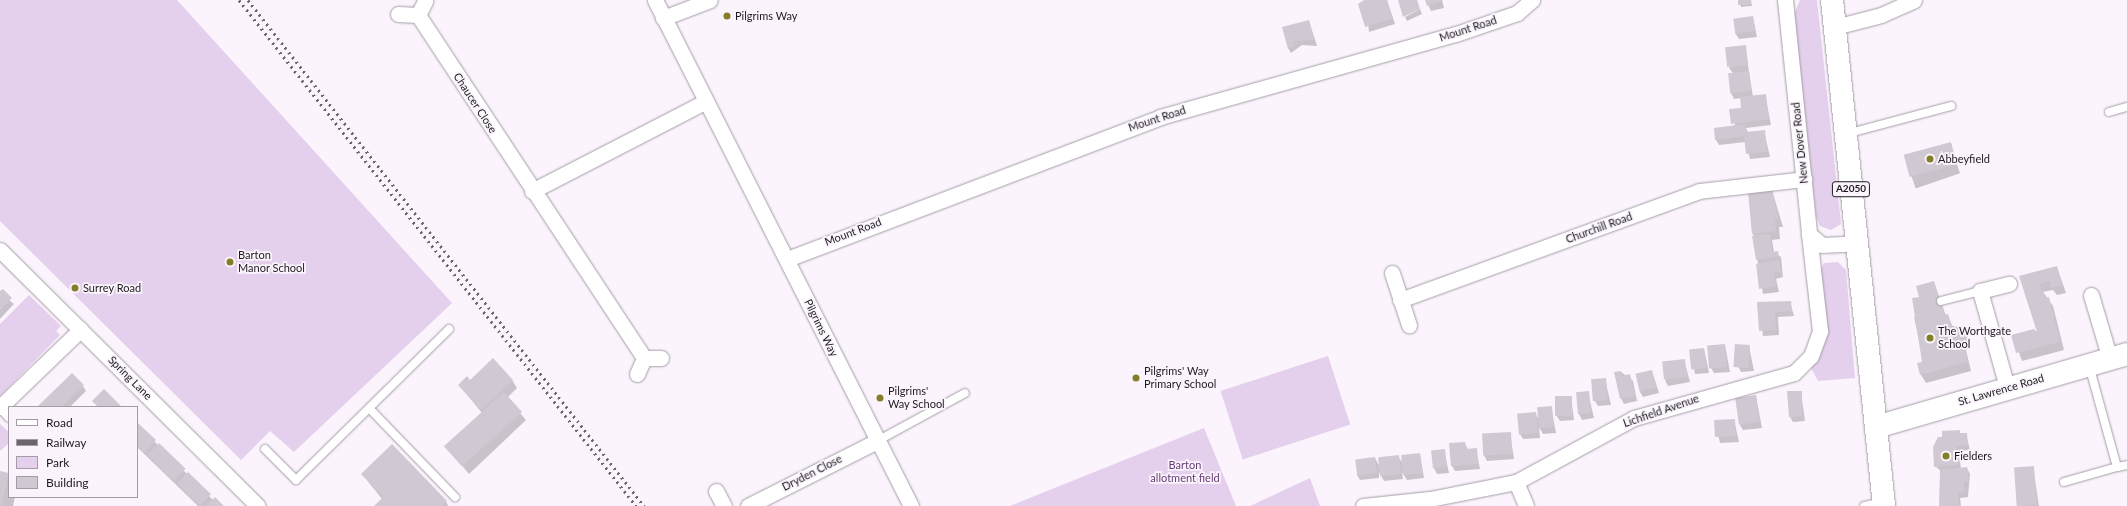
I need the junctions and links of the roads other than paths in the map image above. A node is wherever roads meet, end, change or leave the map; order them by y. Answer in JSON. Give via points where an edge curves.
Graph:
{"nodes":[{"id":1,"x":655,"y":0,"type":"edge"},
{"id":2,"x":710,"y":0,"type":"edge"},
{"id":3,"x":1532,"y":0,"type":"edge"},
{"id":4,"x":1785,"y":0,"type":"edge"},
{"id":5,"x":1832,"y":0,"type":"edge"},
{"id":6,"x":1914,"y":0,"type":"edge"},
{"id":7,"x":425,"y":1,"type":"dead end"},
{"id":8,"x":398,"y":14,"type":"dead end"},
{"id":9,"x":418,"y":15,"type":"junction"},
{"id":10,"x":663,"y":18,"type":"junction"},
{"id":11,"x":1835,"y":27,"type":"junction"},
{"id":12,"x":706,"y":101,"type":"junction"},
{"id":13,"x":1951,"y":106,"type":"dead end"},
{"id":14,"x":2127,"y":108,"type":"edge"},
{"id":15,"x":2109,"y":112,"type":"dead end"},
{"id":16,"x":1846,"y":135,"type":"junction"},
{"id":17,"x":1804,"y":178,"type":"junction"},
{"id":18,"x":532,"y":191,"type":"junction"},
{"id":19,"x":1809,"y":234,"type":"junction"},
{"id":20,"x":1857,"y":243,"type":"junction"},
{"id":21,"x":1822,"y":244,"type":"junction"},
{"id":22,"x":0,"y":250,"type":"edge"},
{"id":23,"x":787,"y":259,"type":"junction"},
{"id":24,"x":1392,"y":273,"type":"dead end"},
{"id":25,"x":1815,"y":274,"type":"junction"},
{"id":26,"x":2009,"y":284,"type":"dead end"},
{"id":27,"x":1980,"y":291,"type":"junction"},
{"id":28,"x":2091,"y":295,"type":"dead end"},
{"id":29,"x":1400,"y":300,"type":"junction"},
{"id":30,"x":1941,"y":301,"type":"dead end"},
{"id":31,"x":1409,"y":325,"type":"dead end"},
{"id":32,"x":81,"y":329,"type":"junction"},
{"id":33,"x":449,"y":329,"type":"dead end"},
{"id":34,"x":2118,"y":356,"type":"edge"},
{"id":35,"x":644,"y":358,"type":"junction"},
{"id":36,"x":661,"y":358,"type":"dead end"},
{"id":37,"x":2089,"y":364,"type":"junction"},
{"id":38,"x":637,"y":374,"type":"dead end"},
{"id":39,"x":2007,"y":387,"type":"junction"},
{"id":40,"x":965,"y":393,"type":"dead end"},
{"id":41,"x":0,"y":408,"type":"edge"},
{"id":42,"x":369,"y":408,"type":"junction"},
{"id":43,"x":8,"y":417,"type":"edge"},
{"id":44,"x":1876,"y":427,"type":"junction"},
{"id":45,"x":877,"y":441,"type":"junction"},
{"id":46,"x":265,"y":449,"type":"dead end"},
{"id":47,"x":2127,"y":465,"type":"edge"},
{"id":48,"x":2117,"y":467,"type":"junction"},
{"id":49,"x":1516,"y":482,"type":"junction"},
{"id":50,"x":2064,"y":482,"type":"dead end"},
{"id":51,"x":716,"y":492,"type":"dead end"},
{"id":52,"x":455,"y":497,"type":"dead end"},
{"id":53,"x":1384,"y":505,"type":"edge"},
{"id":54,"x":1877,"y":505,"type":"edge"},
{"id":55,"x":258,"y":506,"type":"edge"},
{"id":56,"x":724,"y":506,"type":"edge"},
{"id":57,"x":748,"y":506,"type":"edge"},
{"id":58,"x":911,"y":506,"type":"edge"},
{"id":59,"x":1363,"y":506,"type":"edge"},
{"id":60,"x":1526,"y":506,"type":"edge"}],
"edges":[{"from":1,"to":10,"type":"street","name":"Pilgrims Way"},
{"from":2,"to":10,"type":"street"},
{"from":3,"to":23,"type":"street","name":"Mount Road","via":[[1517,13],[1456,34],[1160,116]]},
{"from":4,"to":17,"type":"street","name":"New Dover Road"},
{"from":5,"to":11,"type":"main road","number":"A2050"},
{"from":6,"to":11,"type":"street","via":[[1881,15]]},
{"from":7,"to":9,"type":"street"},
{"from":8,"to":9,"type":"street"},
{"from":9,"to":18,"type":"street","name":"Chaucer Close"},
{"from":10,"to":12,"type":"street","name":"Pilgrims Way"},
{"from":11,"to":16,"type":"main road","number":"A2050"},
{"from":12,"to":18,"type":"street"},
{"from":12,"to":23,"type":"street","name":"Pilgrims Way"},
{"from":13,"to":16,"type":"lane"},
{"from":14,"to":15,"type":"lane"},
{"from":16,"to":20,"type":"main road","number":"A2050"},
{"from":17,"to":19,"type":"street","name":"New Dover Road"},
{"from":17,"to":29,"type":"street","name":"Churchill Road","via":[[1699,191]]},
{"from":18,"to":35,"type":"street","name":"Chaucer Close"},
{"from":19,"to":21,"type":"street"},
{"from":19,"to":25,"type":"street","name":"Lichfield Avenue"},
{"from":20,"to":21,"type":"street"},
{"from":20,"to":44,"type":"main road","number":"A2050"},
{"from":21,"to":25,"type":"street","name":"Lichfield Avenue"},
{"from":22,"to":32,"type":"street","name":"Spring Lane"},
{"from":23,"to":45,"type":"street","name":"Pilgrims Way"},
{"from":24,"to":29,"type":"street"},
{"from":25,"to":49,"type":"street","name":"Lichfield Avenue","via":[[1820,331],[1811,356],[1794,373],[1784,379],[1715,393],[1634,418]]},
{"from":26,"to":27,"type":"street"},
{"from":27,"to":30,"type":"lane"},
{"from":27,"to":39,"type":"street"},
{"from":28,"to":34,"type":"street"},
{"from":29,"to":31,"type":"street"},
{"from":32,"to":41,"type":"street"},
{"from":32,"to":55,"type":"street","name":"Spring Lane"},
{"from":33,"to":42,"type":"lane"},
{"from":34,"to":37,"type":"main road","name":"St. Lawrence Road"},
{"from":35,"to":36,"type":"street"},
{"from":35,"to":38,"type":"street"},
{"from":37,"to":39,"type":"main road","name":"St. Lawrence Road"},
{"from":37,"to":48,"type":"lane"},
{"from":39,"to":44,"type":"main road","name":"St. Lawrence Road"},
{"from":40,"to":45,"type":"lane"},
{"from":41,"to":43,"type":"lane"},
{"from":42,"to":46,"type":"lane","via":[[296,480]]},
{"from":42,"to":52,"type":"lane"},
{"from":44,"to":54,"type":"main road","number":"A2050"},
{"from":45,"to":57,"type":"street","name":"Dryden Close"},
{"from":45,"to":58,"type":"street","name":"Pilgrims Way"},
{"from":47,"to":48,"type":"lane"},
{"from":48,"to":50,"type":"lane"},
{"from":49,"to":53,"type":"street","name":"Lichfield Avenue"},
{"from":49,"to":60,"type":"street"},
{"from":51,"to":56,"type":"street"},
{"from":53,"to":59,"type":"street","name":"Lichfield Avenue"}]}
